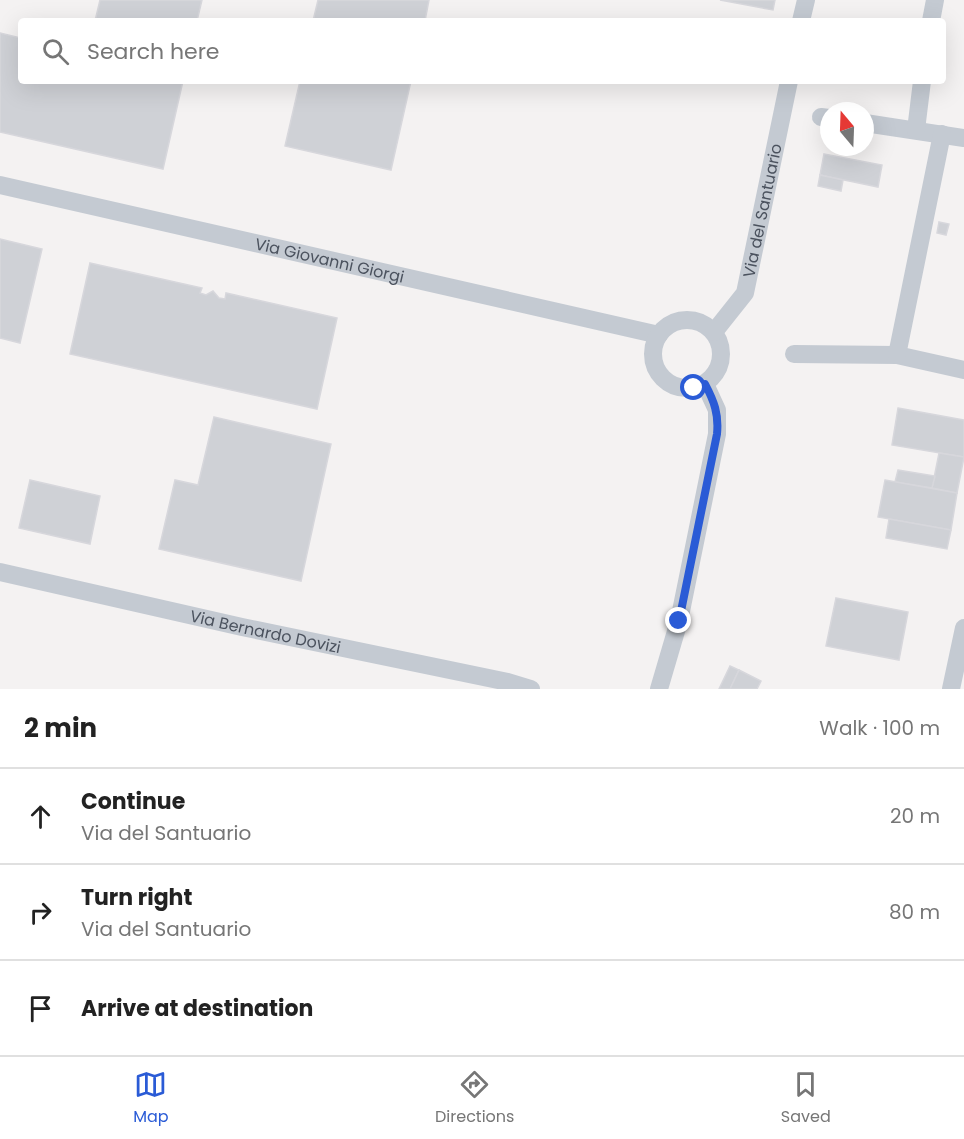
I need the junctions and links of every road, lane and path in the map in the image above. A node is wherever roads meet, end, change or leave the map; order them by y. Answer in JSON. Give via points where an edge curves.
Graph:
{"nodes":[{"id":1,"x":806,"y":0,"type":"edge"},
{"id":2,"x":936,"y":0,"type":"edge"},
{"id":3,"x":802,"y":18,"type":"edge"},
{"id":4,"x":932,"y":18,"type":"edge"},
{"id":5,"x":788,"y":84,"type":"edge"},
{"id":6,"x":922,"y":84,"type":"edge"},
{"id":7,"x":874,"y":124,"type":"edge"},
{"id":8,"x":916,"y":130,"type":"junction"},
{"id":9,"x":942,"y":134,"type":"junction"},
{"id":10,"x":964,"y":138,"type":"edge"},
{"id":11,"x":0,"y":185,"type":"edge"},
{"id":12,"x":714,"y":332,"type":"junction"},
{"id":13,"x":659,"y":335,"type":"junction"},
{"id":14,"x":794,"y":354,"type":"dead end"},
{"id":15,"x":897,"y":355,"type":"junction"},
{"id":16,"x":964,"y":370,"type":"edge"},
{"id":17,"x":705,"y":384,"type":"junction"},
{"id":18,"x":0,"y":572,"type":"edge"},
{"id":19,"x":964,"y":628,"type":"edge"},
{"id":20,"x":531,"y":689,"type":"edge"},
{"id":21,"x":659,"y":689,"type":"edge"},
{"id":22,"x":951,"y":689,"type":"edge"}],
"edges":[{"from":1,"to":3,"type":"street"},
{"from":2,"to":4,"type":"street"},
{"from":5,"to":12,"type":"street","name":"Via del Santuario","via":[[745,293]]},
{"from":6,"to":8,"type":"street"},
{"from":7,"to":8,"type":"street"},
{"from":8,"to":9,"type":"street"},
{"from":9,"to":10,"type":"street"},
{"from":9,"to":15,"type":"street"},
{"from":11,"to":13,"type":"street","name":"Via Giovanni Giorgi"},
{"from":12,"to":13,"type":"street","via":[[686,320],[676,322]]},
{"from":12,"to":17,"type":"street","via":[[722,350],[721,360]]},
{"from":13,"to":17,"type":"street","via":[[653,357],[662,378],[682,388]]},
{"from":14,"to":15,"type":"street"},
{"from":15,"to":16,"type":"street"},
{"from":17,"to":21,"type":"street","via":[[717,410],[717,434],[679,621]]},
{"from":18,"to":20,"type":"street","name":"Via Bernardo Dovizi"},
{"from":19,"to":22,"type":"street"}]}
